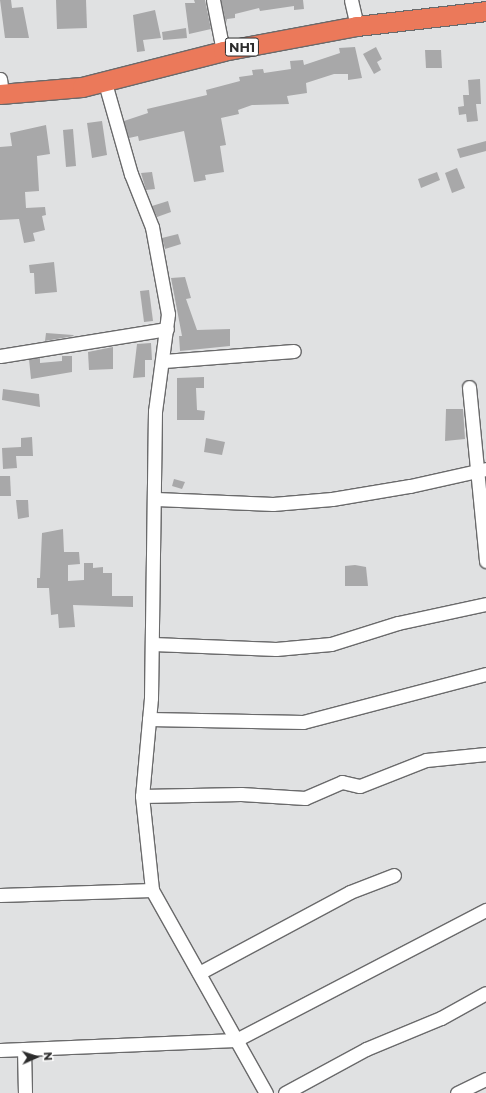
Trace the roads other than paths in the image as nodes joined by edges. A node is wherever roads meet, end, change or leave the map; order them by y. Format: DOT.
graph roads {
  1 [pos="213,0"];
  2 [pos="351,0"];
  3 [pos="486,10"];
  4 [pos="357,26"];
  5 [pos="223,51"];
  6 [pos="105,83"];
  7 [pos="1,89"];
  8 [pos="167,329"];
  9 [pos="294,351"];
  10 [pos="0,356"];
  11 [pos="164,361"];
  12 [pos="469,387"];
  13 [pos="481,470"];
  14 [pos="156,499"];
  15 [pos="486,561"];
  16 [pos="486,604"];
  17 [pos="153,644"];
  18 [pos="486,674"];
  19 [pos="149,719"];
  20 [pos="486,754"];
  21 [pos="142,796"];
  22 [pos="394,875"];
  23 [pos="152,890"];
  24 [pos="0,895"];
  25 [pos="486,910"];
  26 [pos="199,973"];
  27 [pos="486,993"];
  28 [pos="236,1040"];
  29 [pos="24,1049"];
  30 [pos="0,1050"];
  31 [pos="486,1079"];
  32 [pos="25,1093"];
  33 [pos="266,1093"];
  34 [pos="285,1093"];
  35 [pos="457,1093"];
  1 -- 5 [label="street"];
  2 -- 4 [label="street"];
  3 -- 4 [label="highway, NH1"];
  4 -- 5 [label="highway, NH1"];
  5 -- 6 [label="highway, NH1"];
  6 -- 7 [label="highway, NH1"];
  6 -- 8 [label="street"];
  8 -- 10 [label="street"];
  8 -- 11 [label="street"];
  9 -- 11 [label="street"];
  11 -- 14 [label="street"];
  12 -- 13 [label="street"];
  13 -- 14 [label="street"];
  13 -- 15 [label="street"];
  14 -- 17 [label="street"];
  16 -- 17 [label="street"];
  17 -- 19 [label="street"];
  18 -- 19 [label="street"];
  19 -- 21 [label="street"];
  20 -- 21 [label="street"];
  21 -- 23 [label="street"];
  22 -- 26 [label="street"];
  23 -- 24 [label="street"];
  23 -- 26 [label="street"];
  25 -- 28 [label="street"];
  26 -- 28 [label="street"];
  27 -- 34 [label="street"];
  28 -- 29 [label="street"];
  28 -- 33 [label="street"];
  29 -- 30 [label="street"];
  29 -- 32 [label="street"];
  31 -- 35 [label="street"];
}
